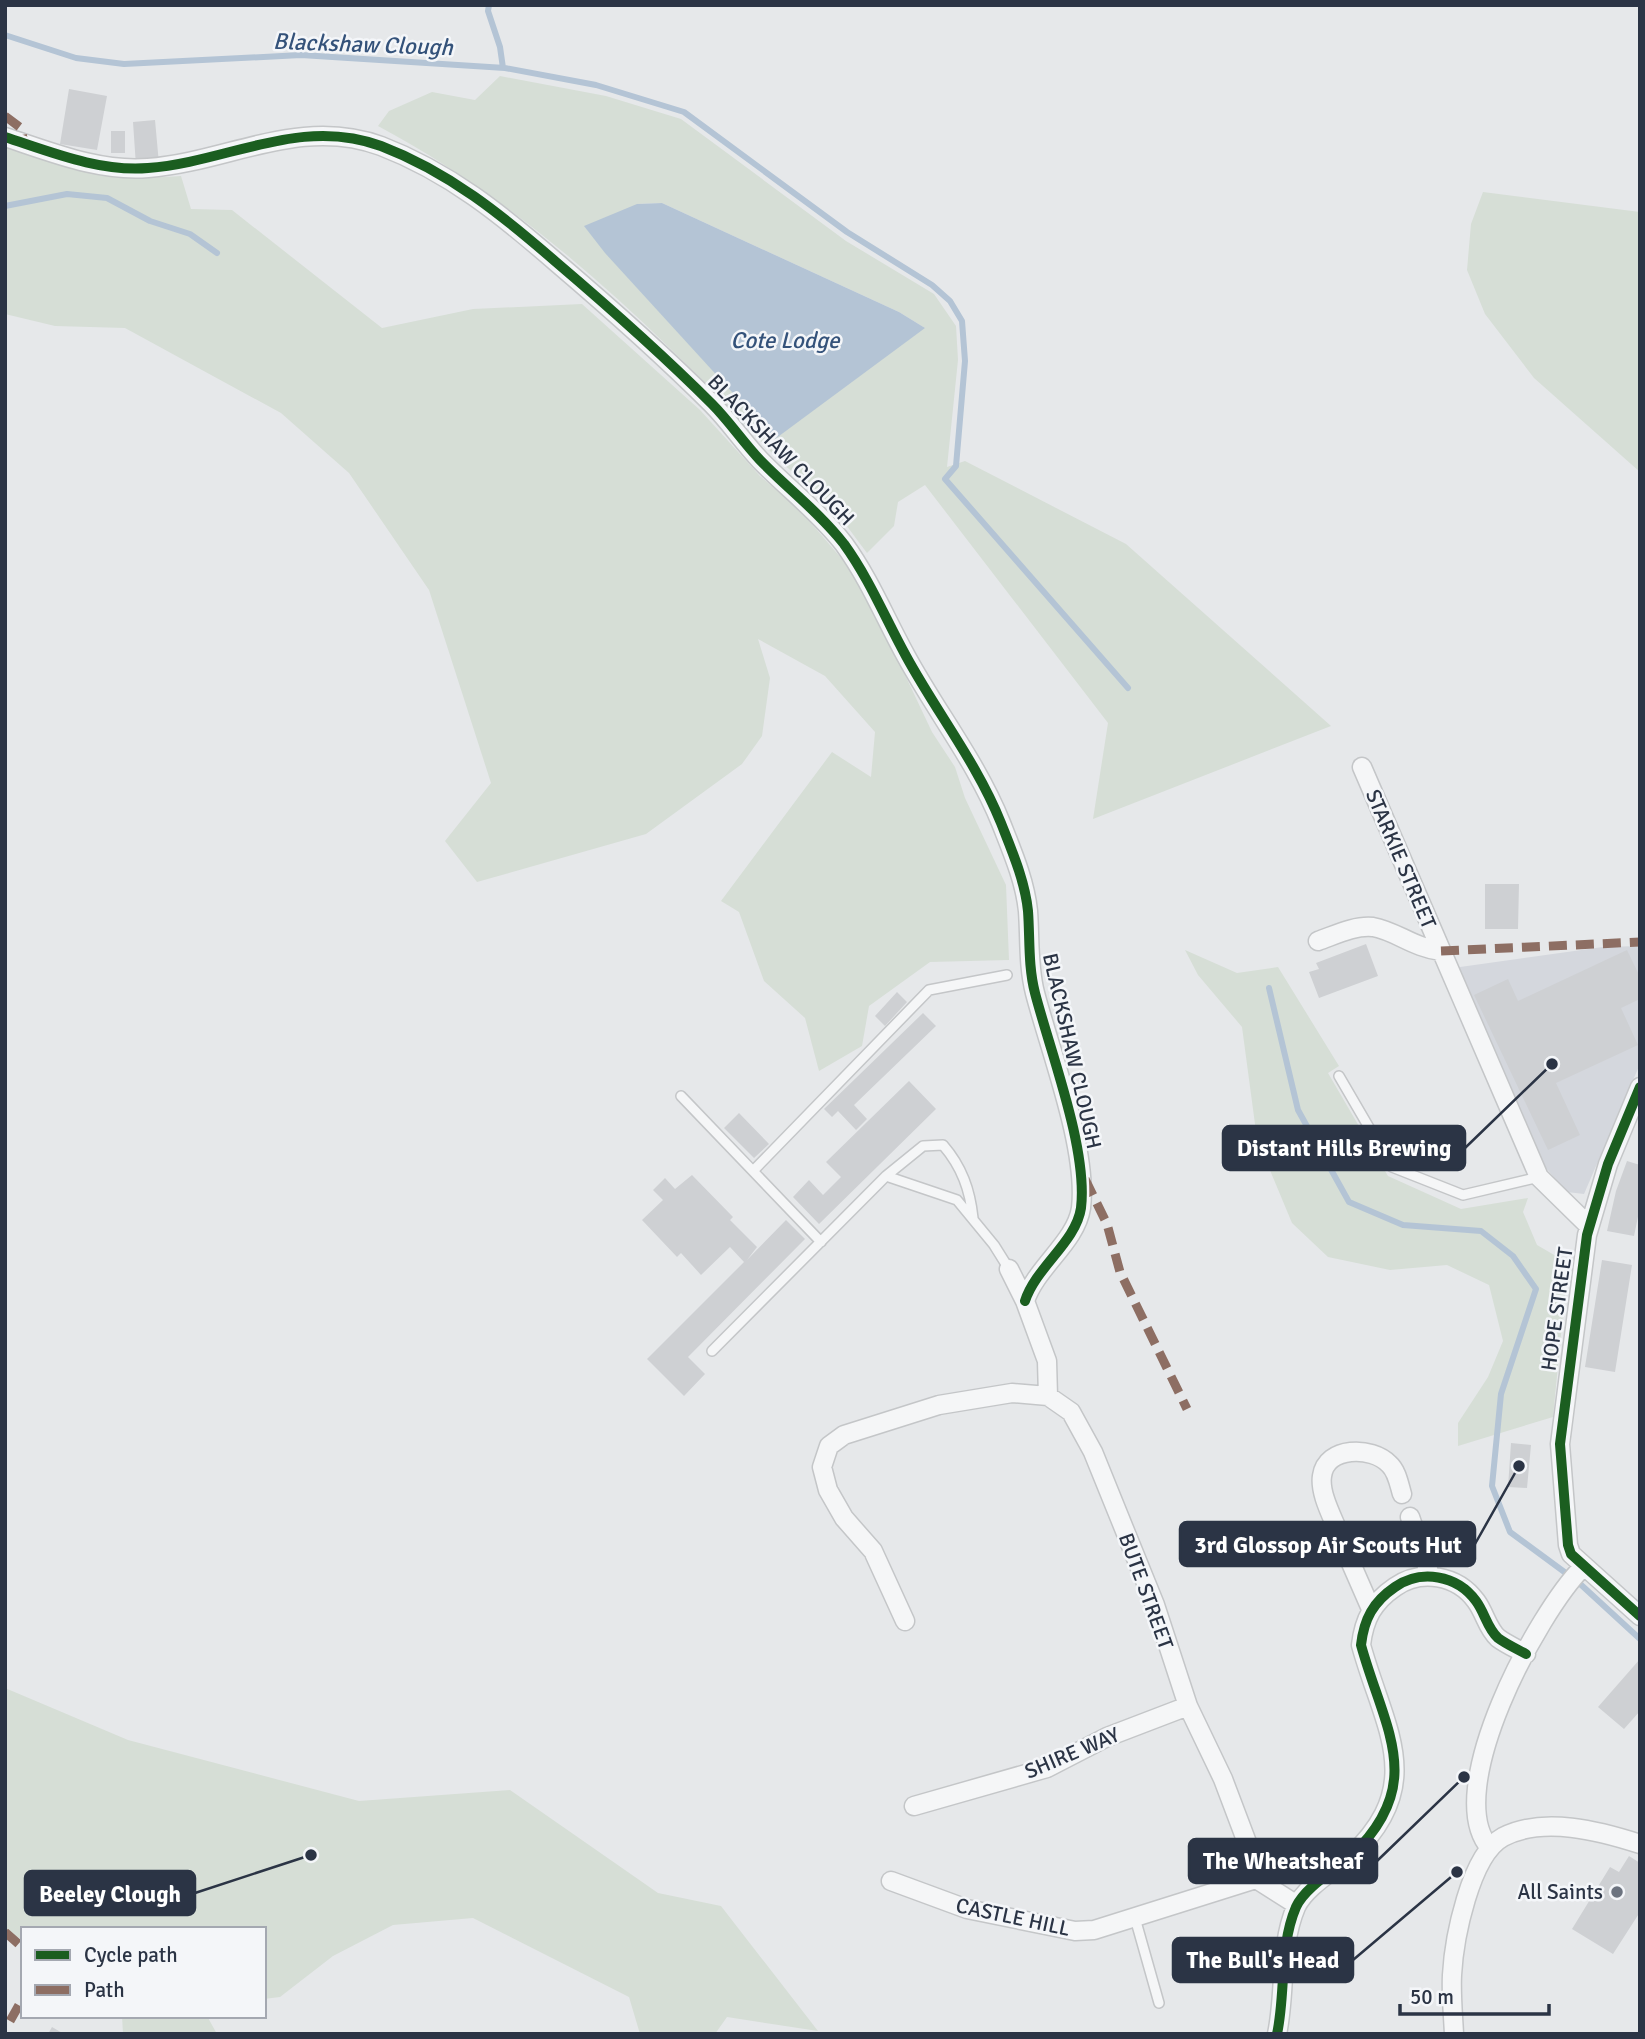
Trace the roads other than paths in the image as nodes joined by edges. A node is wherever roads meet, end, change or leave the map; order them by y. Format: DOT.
graph roads {
  1 [pos="5,136"];
  2 [pos="1362,768"];
  3 [pos="1318,941"];
  4 [pos="1441,951"];
  5 [pos="1007,975"];
  6 [pos="1339,1076"];
  7 [pos="1640,1087"];
  8 [pos="681,1096"];
  9 [pos="1635,1109"];
  10 [pos="753,1171"];
  11 [pos="886,1176"];
  12 [pos="1539,1177"];
  13 [pos="973,1220"];
  14 [pos="1589,1226"];
  15 [pos="821,1242"];
  16 [pos="1009,1269"];
  17 [pos="1026,1301"];
  18 [pos="712,1351"];
  19 [pos="1048,1396"];
  20 [pos="1402,1494"];
  21 [pos="1410,1517"];
  22 [pos="1341,1539"];
  23 [pos="1350,1561"];
  24 [pos="1577,1574"];
  25 [pos="1430,1575"];
  26 [pos="1371,1609"];
  27 [pos="1640,1616"];
  28 [pos="905,1621"];
  29 [pos="1526,1654"];
  30 [pos="1188,1706"];
  31 [pos="914,1806"];
  32 [pos="1640,1844"];
  33 [pos="1490,1848"];
  34 [pos="1256,1879"];
  35 [pos="891,1881"];
  36 [pos="1297,1905"];
  37 [pos="1135,1917"];
  38 [pos="1159,2003"];
  39 [pos="1277,2034"];
  40 [pos="1454,2034"];
  1 -- 17 [label="street, BLACKSHAW CLOUGH"];
  2 -- 4 [label="street, STARKIE STREET"];
  3 -- 4 [label="street"];
  4 -- 12 [label="street, STARKIE STREET"];
  5 -- 10 [label="lane"];
  6 -- 12 [label="lane"];
  7 -- 9 [label="street, HOPE STREET"];
  8 -- 10 [label="lane"];
  9 -- 14 [label="street, HOPE STREET"];
  10 -- 15 [label="lane"];
  11 -- 13 [label="lane"];
  11 -- 13 [label="lane"];
  11 -- 15 [label="lane"];
  12 -- 14 [label="street"];
  13 -- 16 [label="lane"];
  14 -- 24 [label="street, HOPE STREET"];
  15 -- 18 [label="lane"];
  16 -- 17 [label="street"];
  17 -- 19 [label="street"];
  19 -- 28 [label="street"];
  19 -- 30 [label="street, BUTE STREET"];
  20 -- 22 [label="street"];
  21 -- 25 [label="street"];
  23 -- 26 [label="street"];
  24 -- 27 [label="street"];
  24 -- 29 [label="street"];
  25 -- 26 [label="street"];
  25 -- 29 [label="street"];
  26 -- 36 [label="street"];
  29 -- 33 [label="street"];
  30 -- 31 [label="street, SHIRE WAY"];
  30 -- 34 [label="street, BUTE STREET"];
  32 -- 33 [label="street"];
  33 -- 40 [label="street"];
  34 -- 36 [label="street"];
  34 -- 37 [label="street, CASTLE HILL"];
  35 -- 37 [label="street, CASTLE HILL"];
  36 -- 39 [label="street"];
  37 -- 38 [label="lane"];
}
